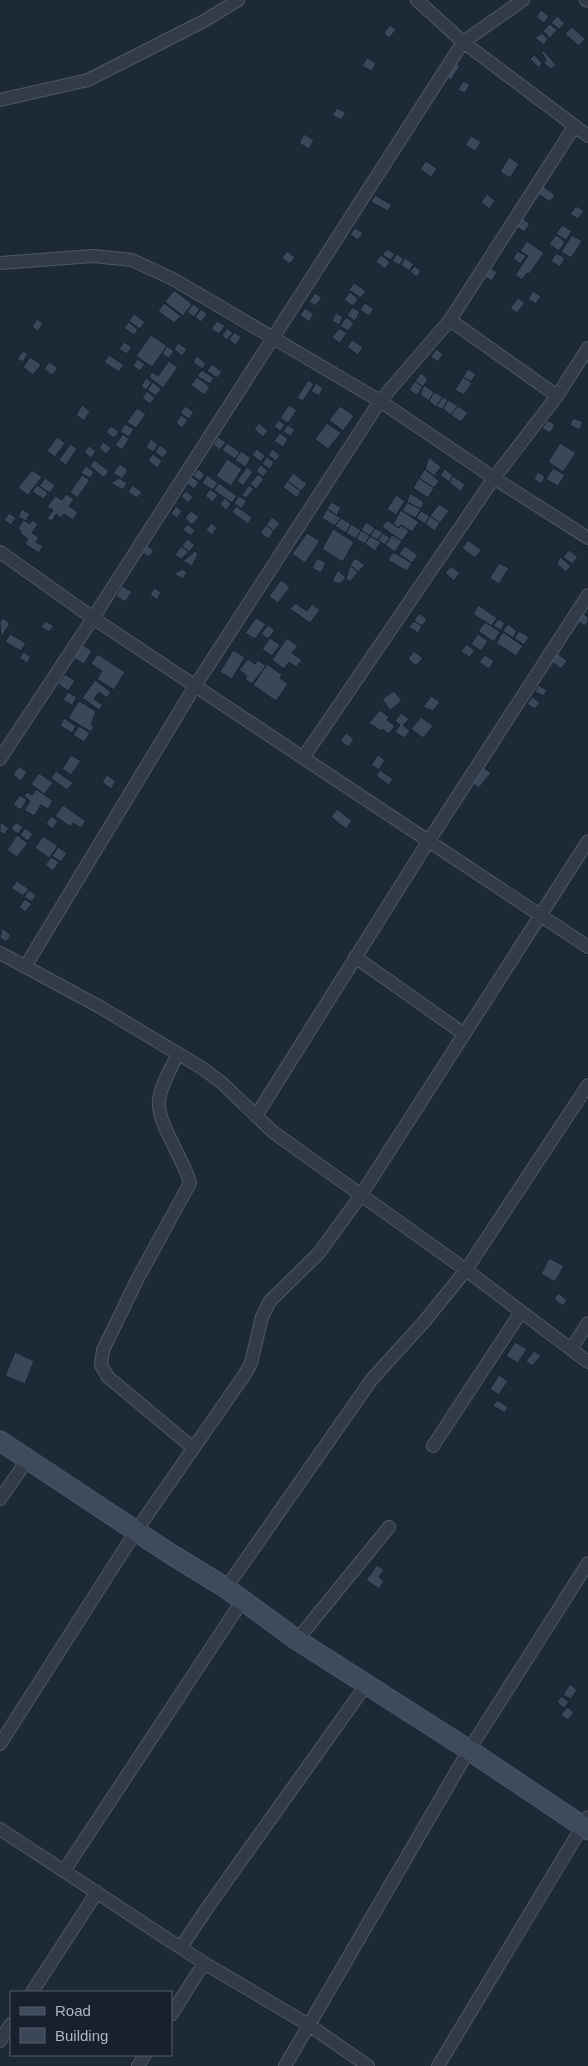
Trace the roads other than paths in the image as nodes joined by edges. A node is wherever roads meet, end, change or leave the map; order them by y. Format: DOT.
graph roads {
  1 [pos="238,0"];
  2 [pos="417,0"];
  3 [pos="523,0"];
  4 [pos="462,42"];
  5 [pos="0,100"];
  6 [pos="574,127"];
  7 [pos="588,136"];
  8 [pos="0,263"];
  9 [pos="450,320"];
  10 [pos="274,337"];
  11 [pos="588,348"];
  12 [pos="557,396"];
  13 [pos="380,401"];
  14 [pos="494,478"];
  15 [pos="588,538"];
  16 [pos="0,552"];
  17 [pos="588,595"];
  18 [pos="93,618"];
  19 [pos="196,686"];
  20 [pos="303,758"];
  21 [pos="0,759"];
  22 [pos="588,841"];
  23 [pos="428,842"];
  24 [pos="539,916"];
  25 [pos="588,947"];
  26 [pos="0,953"];
  27 [pos="356,957"];
  28 [pos="25,967"];
  29 [pos="464,1034"];
  30 [pos="178,1054"];
  31 [pos="588,1085"];
  32 [pos="256,1116"];
  33 [pos="361,1195"];
  34 [pos="466,1270"];
  35 [pos="521,1312"];
  36 [pos="588,1323"];
  37 [pos="570,1349"];
  38 [pos="588,1362"];
  39 [pos="0,1441"];
  40 [pos="433,1446"];
  41 [pos="194,1448"];
  42 [pos="28,1459"];
  43 [pos="0,1499"];
  44 [pos="389,1527"];
  45 [pos="136,1531"];
  46 [pos="588,1563"];
  47 [pos="226,1588"];
  48 [pos="242,1602"];
  49 [pos="298,1640"];
  50 [pos="366,1685"];
  51 [pos="0,1744"];
  52 [pos="469,1750"];
  53 [pos="586,1824"];
  54 [pos="0,1828"];
  55 [pos="64,1871"];
  56 [pos="97,1892"];
  57 [pos="181,1947"];
  58 [pos="204,1963"];
  59 [pos="33,1991"];
  60 [pos="172,2013"];
  61 [pos="309,2025"];
  62 [pos="10,2026"];
  63 [pos="0,2041"];
  64 [pos="285,2066"];
  65 [pos="368,2066"];
  66 [pos="438,2066"];
  1 -- 5 [label="street"];
  2 -- 4 [label="street"];
  3 -- 4 [label="street"];
  4 -- 6 [label="street"];
  4 -- 10 [label="street"];
  6 -- 7 [label="street"];
  6 -- 9 [label="street"];
  8 -- 10 [label="street"];
  9 -- 12 [label="street"];
  9 -- 13 [label="street"];
  10 -- 13 [label="street"];
  10 -- 18 [label="street"];
  11 -- 12 [label="street"];
  12 -- 14 [label="street"];
  13 -- 14 [label="street"];
  13 -- 19 [label="street"];
  14 -- 15 [label="street"];
  14 -- 20 [label="street"];
  16 -- 18 [label="street"];
  17 -- 23 [label="street"];
  18 -- 19 [label="street"];
  18 -- 21 [label="street"];
  19 -- 20 [label="street"];
  19 -- 28 [label="street"];
  20 -- 23 [label="street"];
  22 -- 24 [label="street"];
  23 -- 24 [label="street"];
  23 -- 27 [label="street"];
  24 -- 25 [label="street"];
  24 -- 29 [label="street"];
  26 -- 28 [label="street"];
  27 -- 29 [label="street"];
  27 -- 32 [label="street"];
  28 -- 30 [label="street"];
  29 -- 33 [label="street"];
  30 -- 32 [label="street"];
  30 -- 41 [label="street"];
  31 -- 34 [label="street"];
  32 -- 33 [label="street"];
  33 -- 34 [label="street"];
  33 -- 41 [label="street"];
  34 -- 35 [label="street"];
  34 -- 47 [label="street"];
  35 -- 37 [label="street"];
  35 -- 40 [label="street"];
  36 -- 37 [label="street"];
  37 -- 38 [label="street"];
  39 -- 42 [label="main road"];
  41 -- 45 [label="street"];
  42 -- 43 [label="street"];
  42 -- 45 [label="main road"];
  44 -- 49 [label="street"];
  45 -- 47 [label="main road"];
  45 -- 51 [label="street"];
  46 -- 52 [label="street"];
  47 -- 48 [label="main road"];
  48 -- 49 [label="main road"];
  48 -- 55 [label="street"];
  49 -- 50 [label="main road"];
  50 -- 52 [label="main road"];
  50 -- 57 [label="street"];
  52 -- 53 [label="main road"];
  52 -- 61 [label="street"];
  53 -- 66 [label="street"];
  54 -- 55 [label="street"];
  55 -- 56 [label="street"];
  56 -- 57 [label="street"];
  56 -- 59 [label="street"];
  57 -- 58 [label="street"];
  58 -- 60 [label="street"];
  58 -- 61 [label="street"];
  61 -- 64 [label="street"];
  61 -- 65 [label="street"];
  62 -- 63 [label="street"];
}
